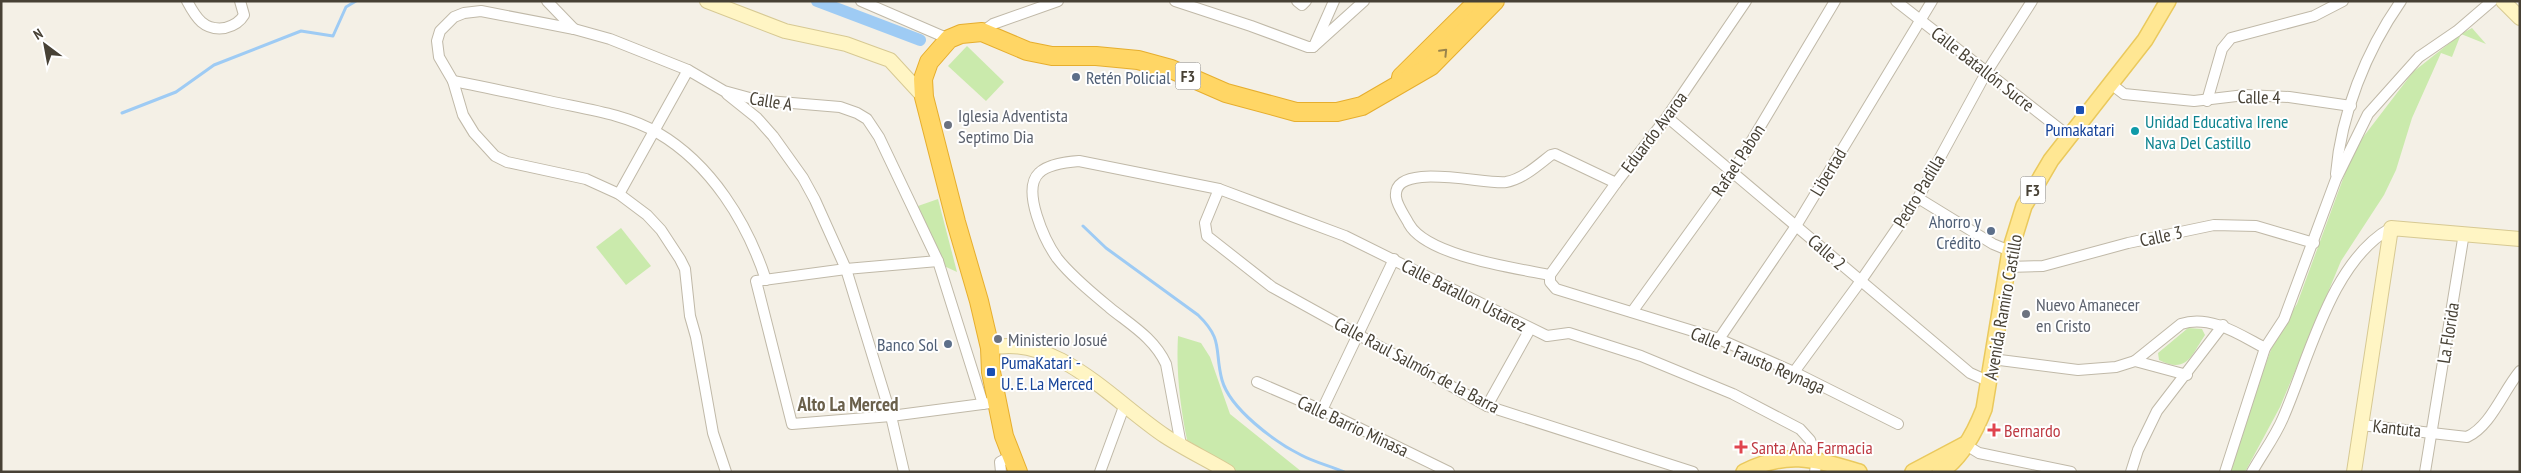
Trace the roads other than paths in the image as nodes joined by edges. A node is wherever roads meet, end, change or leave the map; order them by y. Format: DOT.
graph roads {
  1 [pos="187,1"];
  2 [pos="240,1"];
  3 [pos="547,1"];
  4 [pos="707,1"];
  5 [pos="860,1"];
  6 [pos="1058,1"];
  7 [pos="1175,1"];
  8 [pos="1297,1"];
  9 [pos="1306,1"];
  10 [pos="1334,1"];
  11 [pos="1364,1"];
  12 [pos="1478,1"];
  13 [pos="1494,1"];
  14 [pos="1746,1"];
  15 [pos="1835,1"];
  16 [pos="1896,1"];
  17 [pos="1932,1"];
  18 [pos="2032,1"];
  19 [pos="2168,1"];
  20 [pos="2343,1"];
  21 [pos="2401,1"];
  22 [pos="2492,1"];
  23 [pos="2503,1"];
  24 [pos="2520,18"];
  25 [pos="1920,19"];
  26 [pos="574,29"];
  27 [pos="982,32"];
  28 [pos="946,42"];
  29 [pos="1313,47"];
  30 [pos="688,70"];
  31 [pos="1986,73"];
  32 [pos="453,81"];
  33 [pos="2111,84"];
  34 [pos="1390,89"];
  35 [pos="724,91"];
  36 [pos="924,97"];
  37 [pos="2207,100"];
  38 [pos="2351,106"];
  39 [pos="1667,118"];
  40 [pos="656,132"];
  41 [pos="2070,137"];
  42 [pos="1733,172"];
  43 [pos="2336,180"];
  44 [pos="1616,183"];
  45 [pos="1219,189"];
  46 [pos="619,194"];
  47 [pos="1918,198"];
  48 [pos="1796,226"];
  49 [pos="2391,228"];
  50 [pos="2464,233"];
  51 [pos="2520,239"];
  52 [pos="2314,243"];
  53 [pos="2010,251"];
  54 [pos="1394,259"];
  55 [pos="938,261"];
  56 [pos="2008,267"];
  57 [pos="846,269"];
  58 [pos="1550,275"];
  59 [pos="766,280"];
  60 [pos="1860,282"];
  61 [pos="1632,312"];
  62 [pos="2222,325"];
  63 [pos="1530,329"];
  64 [pos="1359,335"];
  65 [pos="1719,339"];
  66 [pos="990,348"];
  67 [pos="2265,348"];
  68 [pos="1992,359"];
  69 [pos="2135,361"];
  70 [pos="2520,371"];
  71 [pos="1794,372"];
  72 [pos="2187,375"];
  73 [pos="1257,382"];
  74 [pos="1990,382"];
  75 [pos="991,403"];
  76 [pos="1124,404"];
  77 [pos="1486,406"];
  78 [pos="1322,410"];
  79 [pos="891,416"];
  80 [pos="1898,424"];
  81 [pos="2361,425"];
  82 [pos="2432,432"];
  83 [pos="1966,444"];
  84 [pos="1181,445"];
  85 [pos="1014,464"];
  86 [pos="1785,465"];
  87 [pos="1816,466"];
  88 [pos="726,472"];
  89 [pos="904,472"];
  90 [pos="1001,472"];
  91 [pos="1100,472"];
  92 [pos="1228,472"];
  93 [pos="1449,472"];
  94 [pos="1693,472"];
  95 [pos="1744,472"];
  96 [pos="1859,472"];
  97 [pos="1913,472"];
  98 [pos="1940,472"];
  99 [pos="2071,472"];
  100 [pos="2131,472"];
  101 [pos="2225,472"];
  102 [pos="2252,472"];
  103 [pos="2354,472"];
  104 [pos="2425,472"];
  1 -- 2 [label="street"];
  3 -- 26 [label="street"];
  4 -- 36 [label="main road"];
  5 -- 28 [label="street"];
  6 -- 27 [label="street"];
  7 -- 29 [label="street"];
  8 -- 9 [label="street"];
  10 -- 29 [label="street"];
  11 -- 29 [label="street"];
  12 -- 34 [label="highway, F3"];
  34 -- 13 [label="highway, F3, one-way"];
  14 -- 39 [label="street, Eduardo Avaroa"];
  15 -- 42 [label="street, Rafael Pabon"];
  16 -- 25 [label="street, Calle Batallón Sucre"];
  17 -- 25 [label="street, Libertad"];
  18 -- 31 [label="street, Pedro Padilla"];
  19 -- 33 [label="main road, Avenida Ramiro Castillo / F3"];
  20 -- 37 [label="street"];
  21 -- 38 [label="street"];
  22 -- 43 [label="street"];
  23 -- 24 [label="main road"];
  25 -- 31 [label="street, Calle Batallón Sucre"];
  25 -- 48 [label="street, Libertad"];
  26 -- 30 [label="street, Calle A"];
  26 -- 32 [label="street, Calle A"];
  27 -- 28 [label="highway"];
  27 -- 34 [label="highway, F3"];
  28 -- 36 [label="highway"];
  30 -- 35 [label="street, Calle A"];
  30 -- 40 [label="street"];
  31 -- 41 [label="street, Calle Batallón Sucre"];
  31 -- 47 [label="street, Pedro Padilla"];
  32 -- 40 [label="street"];
  32 -- 46 [label="street, Calle A"];
  33 -- 37 [label="street, Calle 4"];
  33 -- 41 [label="main road, Avenida Ramiro Castillo / F3"];
  35 -- 55 [label="street, Calle A"];
  35 -- 57 [label="street"];
  36 -- 66 [label="highway"];
  37 -- 38 [label="street, Calle 4"];
  38 -- 43 [label="street"];
  39 -- 42 [label="street, Calle 2"];
  39 -- 44 [label="street, Eduardo Avaroa"];
  40 -- 46 [label="street"];
  40 -- 59 [label="street"];
  41 -- 53 [label="main road, Avenida Ramiro Castillo / F3"];
  42 -- 48 [label="street, Calle 2"];
  42 -- 61 [label="street, Rafael Pabon"];
  43 -- 52 [label="street"];
  44 -- 58 [label="street, Eduardo Avaroa"];
  44 -- 58 [label="street"];
  45 -- 54 [label="street, Calle Batallon Ustarez"];
  45 -- 64 [label="street, Calle Raul Salmón de la Barra"];
  45 -- 84 [label="street, Calle Batallon Ustarez"];
  46 -- 88 [label="street, Calle A"];
  47 -- 53 [label="street"];
  47 -- 60 [label="street, Pedro Padilla"];
  48 -- 60 [label="street, Calle 2"];
  48 -- 65 [label="street, Libertad"];
  49 -- 50 [label="main road"];
  49 -- 81 [label="main road"];
  49 -- 102 [label="street"];
  50 -- 51 [label="main road"];
  50 -- 82 [label="street, La Florida"];
  52 -- 56 [label="street, Calle 3"];
  52 -- 67 [label="street"];
  53 -- 56 [label="main road, Avenida Ramiro Castillo / F3"];
  54 -- 63 [label="street, Calle Batallon Ustarez"];
  54 -- 64 [label="street"];
  55 -- 57 [label="street"];
  55 -- 75 [label="street, Calle A"];
  56 -- 68 [label="main road, Avenida Ramiro Castillo / F3"];
  57 -- 59 [label="street"];
  57 -- 79 [label="street"];
  58 -- 61 [label="street, Calle 1 Fausto Reynaga"];
  59 -- 79 [label="street"];
  60 -- 71 [label="street, Pedro Padilla"];
  60 -- 74 [label="street, Calle 2"];
  61 -- 65 [label="street, Calle 1 Fausto Reynaga"];
  62 -- 67 [label="street"];
  62 -- 69 [label="street"];
  62 -- 72 [label="street"];
  63 -- 77 [label="street"];
  63 -- 87 [label="street, Calle Batallon Ustarez"];
  64 -- 77 [label="street, Calle Raul Salmón de la Barra"];
  64 -- 78 [label="street"];
  65 -- 71 [label="street, Calle 1 Fausto Reynaga"];
  66 -- 75 [label="highway"];
  66 -- 76 [label="main road"];
  67 -- 101 [label="street"];
  68 -- 69 [label="street"];
  68 -- 74 [label="main road, Avenida Ramiro Castillo / F3"];
  69 -- 72 [label="street"];
  70 -- 82 [label="street, Kantuta"];
  71 -- 80 [label="street, Calle 1 Fausto Reynaga"];
  72 -- 100 [label="street"];
  73 -- 78 [label="street, Calle Barrio Minasa"];
  74 -- 83 [label="main road, Avenida Ramiro Castillo / F3"];
  75 -- 79 [label="street"];
  75 -- 85 [label="highway"];
  76 -- 84 [label="main road"];
  76 -- 91 [label="street"];
  77 -- 94 [label="street, Calle Raul Salmón de la Barra"];
  78 -- 93 [label="street, Calle Barrio Minasa"];
  79 -- 89 [label="street"];
  81 -- 82 [label="street, Kantuta"];
  81 -- 103 [label="main road"];
  82 -- 104 [label="street, La Florida"];
  83 -- 97 [label="main road"];
  83 -- 98 [label="main road, Avenida Ramiro Castillo / F3"];
  83 -- 99 [label="street"];
  84 -- 92 [label="main road"];
  85 -- 90 [label="street"];
  86 -- 87 [label="main road"];
  86 -- 95 [label="main road"];
  87 -- 96 [label="main road"];
}
